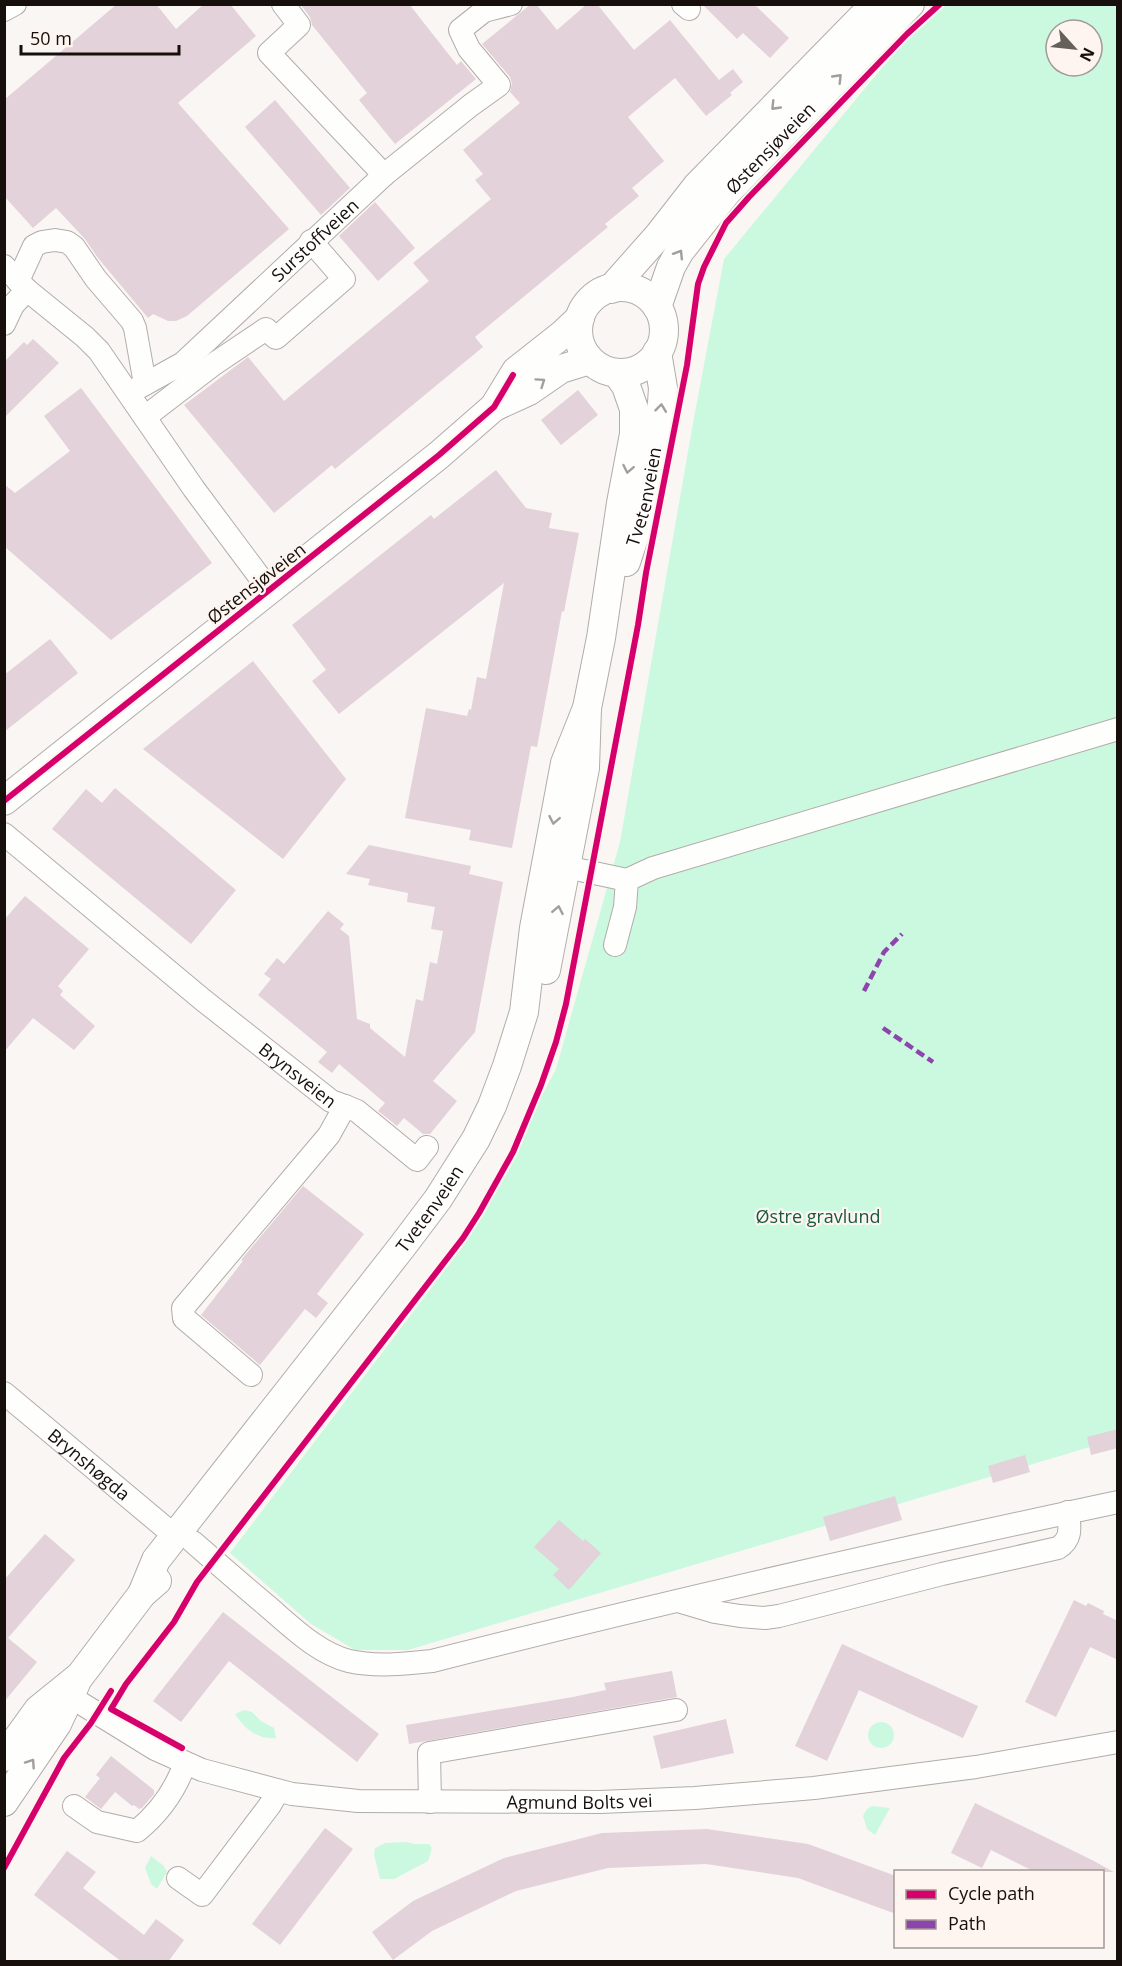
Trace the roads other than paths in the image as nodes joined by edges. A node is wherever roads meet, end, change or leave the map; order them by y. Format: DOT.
graph roads {
  1 [pos="15,4"];
  2 [pos="283,4"];
  3 [pos="511,4"];
  4 [pos="875,4"];
  5 [pos="910,4"];
  6 [pos="4,10"];
  7 [pos="384,175"];
  8 [pos="311,242"];
  9 [pos="16,279"];
  10 [pos="611,289"];
  11 [pos="657,307"];
  12 [pos="580,318"];
  13 [pos="4,324"];
  14 [pos="657,352"];
  15 [pos="590,360"];
  16 [pos="616,373"];
  17 [pos="137,389"];
  18 [pos="494,407"];
  19 [pos="145,417"];
  20 [pos="270,591"];
  21 [pos="601,638"];
  22 [pos="587,708"];
  23 [pos="1118,729"];
  24 [pos="4,801"];
  25 [pos="4,834"];
  26 [pos="566,867"];
  27 [pos="627,880"];
  28 [pos="615,945"];
  29 [pos="524,1012"];
  30 [pos="345,1106"];
  31 [pos="427,1147"];
  32 [pos="251,1375"];
  33 [pos="4,1393"];
  34 [pos="1118,1502"];
  35 [pos="1068,1512"];
  36 [pos="184,1539"];
  37 [pos="676,1600"];
  38 [pos="70,1688"];
  39 [pos="676,1710"];
  40 [pos="1118,1742"];
  41 [pos="4,1757"];
  42 [pos="185,1763"];
  43 [pos="278,1791"];
  44 [pos="4,1802"];
  45 [pos="430,1802"];
  46 [pos="74,1806"];
  47 [pos="178,1878"];
  1 -- 6 [label="street"];
  2 -- 7 [label="street"];
  3 -- 7 [label="street, Surstoffveien"];
  4 -- 10 [label="main road, Østensjøveien, one-way"];
  11 -- 5 [label="main road, Østensjøveien, one-way"];
  7 -- 8 [label="street, Surstoffveien"];
  8 -- 17 [label="street, Surstoffveien"];
  8 -- 19 [label="street"];
  9 -- 13 [label="street"];
  9 -- 17 [label="street"];
  9 -- 17 [label="street"];
  10 -- 11 [label="main road"];
  10 -- 12 [label="main road, Østensjøveien"];
  11 -- 14 [label="main road"];
  12 -- 15 [label="main road"];
  12 -- 18 [label="main road, Østensjøveien"];
  14 -- 16 [label="main road"];
  21 -- 14 [label="main road, Tvetenveien, one-way"];
  15 -- 16 [label="main road"];
  18 -- 15 [label="main road, Østensjøveien, one-way"];
  16 -- 21 [label="main road, Tvetenveien, one-way"];
  17 -- 19 [label="street"];
  18 -- 20 [label="main road, Østensjøveien"];
  19 -- 20 [label="street"];
  20 -- 24 [label="main road, Østensjøveien"];
  21 -- 22 [label="main road, Tvetenveien"];
  22 -- 26 [label="main road, Tvetenveien"];
  22 -- 29 [label="main road, Tvetenveien, one-way"];
  23 -- 27 [label="street"];
  25 -- 30 [label="street, Brynsveien"];
  26 -- 27 [label="street"];
  29 -- 26 [label="main road, Tvetenveien, one-way"];
  27 -- 28 [label="street"];
  29 -- 36 [label="main road, Tvetenveien"];
  30 -- 31 [label="street"];
  30 -- 32 [label="street, Brynsveien"];
  33 -- 36 [label="street, Brynshøgda"];
  34 -- 35 [label="street, Brynshøgda"];
  35 -- 37 [label="street, Brynshøgda"];
  35 -- 37 [label="street"];
  36 -- 37 [label="street, Brynshøgda"];
  36 -- 38 [label="main road, Tvetenveien"];
  38 -- 41 [label="main road, Tvetenveien"];
  38 -- 42 [label="street, Agmund Bolts vei"];
  44 -- 38 [label="main road, Tvetenveien, one-way"];
  39 -- 45 [label="street"];
  40 -- 45 [label="street, Agmund Bolts vei"];
  42 -- 43 [label="street, Agmund Bolts vei"];
  42 -- 46 [label="street"];
  43 -- 45 [label="street, Agmund Bolts vei"];
  43 -- 47 [label="street"];
}
